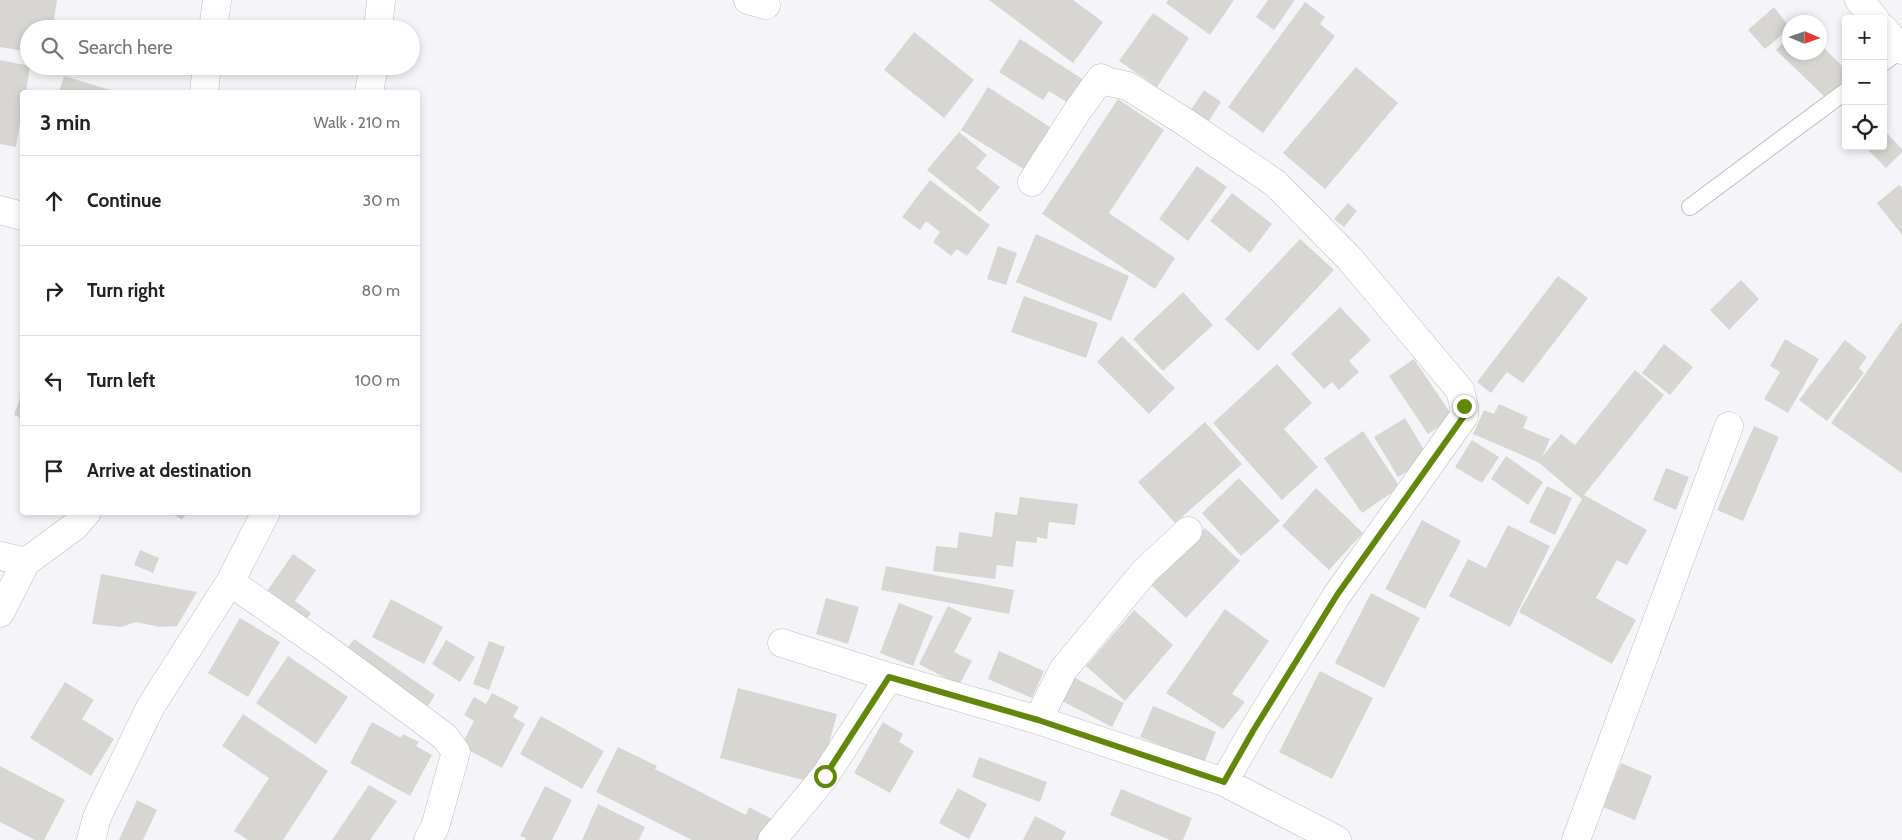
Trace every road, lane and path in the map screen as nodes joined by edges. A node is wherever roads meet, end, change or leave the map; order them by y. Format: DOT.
graph roads {
  1 [pos="217,0"];
  2 [pos="381,0"];
  3 [pos="1859,0"];
  4 [pos="1872,15"];
  5 [pos="214,20"];
  6 [pos="379,20"];
  7 [pos="1887,32"];
  8 [pos="1902,49"];
  9 [pos="1887,60"];
  10 [pos="206,75"];
  11 [pos="372,75"];
  12 [pos="204,90"];
  13 [pos="369,90"];
  14 [pos="1842,94"];
  15 [pos="1032,182"];
  16 [pos="1690,207"];
  17 [pos="0,210"];
  18 [pos="20,215"];
  19 [pos="1729,426"];
  20 [pos="84,515"];
  21 [pos="264,515"];
  22 [pos="1188,531"];
  23 [pos="13,559"];
  24 [pos="230,582"];
  25 [pos="0,613"];
  26 [pos="782,643"];
  27 [pos="889,677"];
  28 [pos="1038,720"];
  29 [pos="1224,782"];
  30 [pos="91,840"];
  31 [pos="428,840"];
  32 [pos="772,840"];
  33 [pos="1337,840"];
  34 [pos="1576,840"];
  1 -- 5 [label="street"];
  2 -- 6 [label="street"];
  3 -- 4 [label="street"];
  7 -- 8 [label="street"];
  8 -- 9 [label="lane"];
  10 -- 12 [label="street"];
  11 -- 13 [label="street"];
  14 -- 16 [label="lane"];
  15 -- 29 [label="street"];
  17 -- 18 [label="street"];
  19 -- 34 [label="street"];
  20 -- 23 [label="street"];
  21 -- 24 [label="street"];
  22 -- 28 [label="street"];
  23 -- 25 [label="street"];
  24 -- 30 [label="street"];
  24 -- 31 [label="street"];
  26 -- 27 [label="street"];
  27 -- 28 [label="street"];
  27 -- 32 [label="street"];
  28 -- 29 [label="street"];
  29 -- 33 [label="street"];
}
